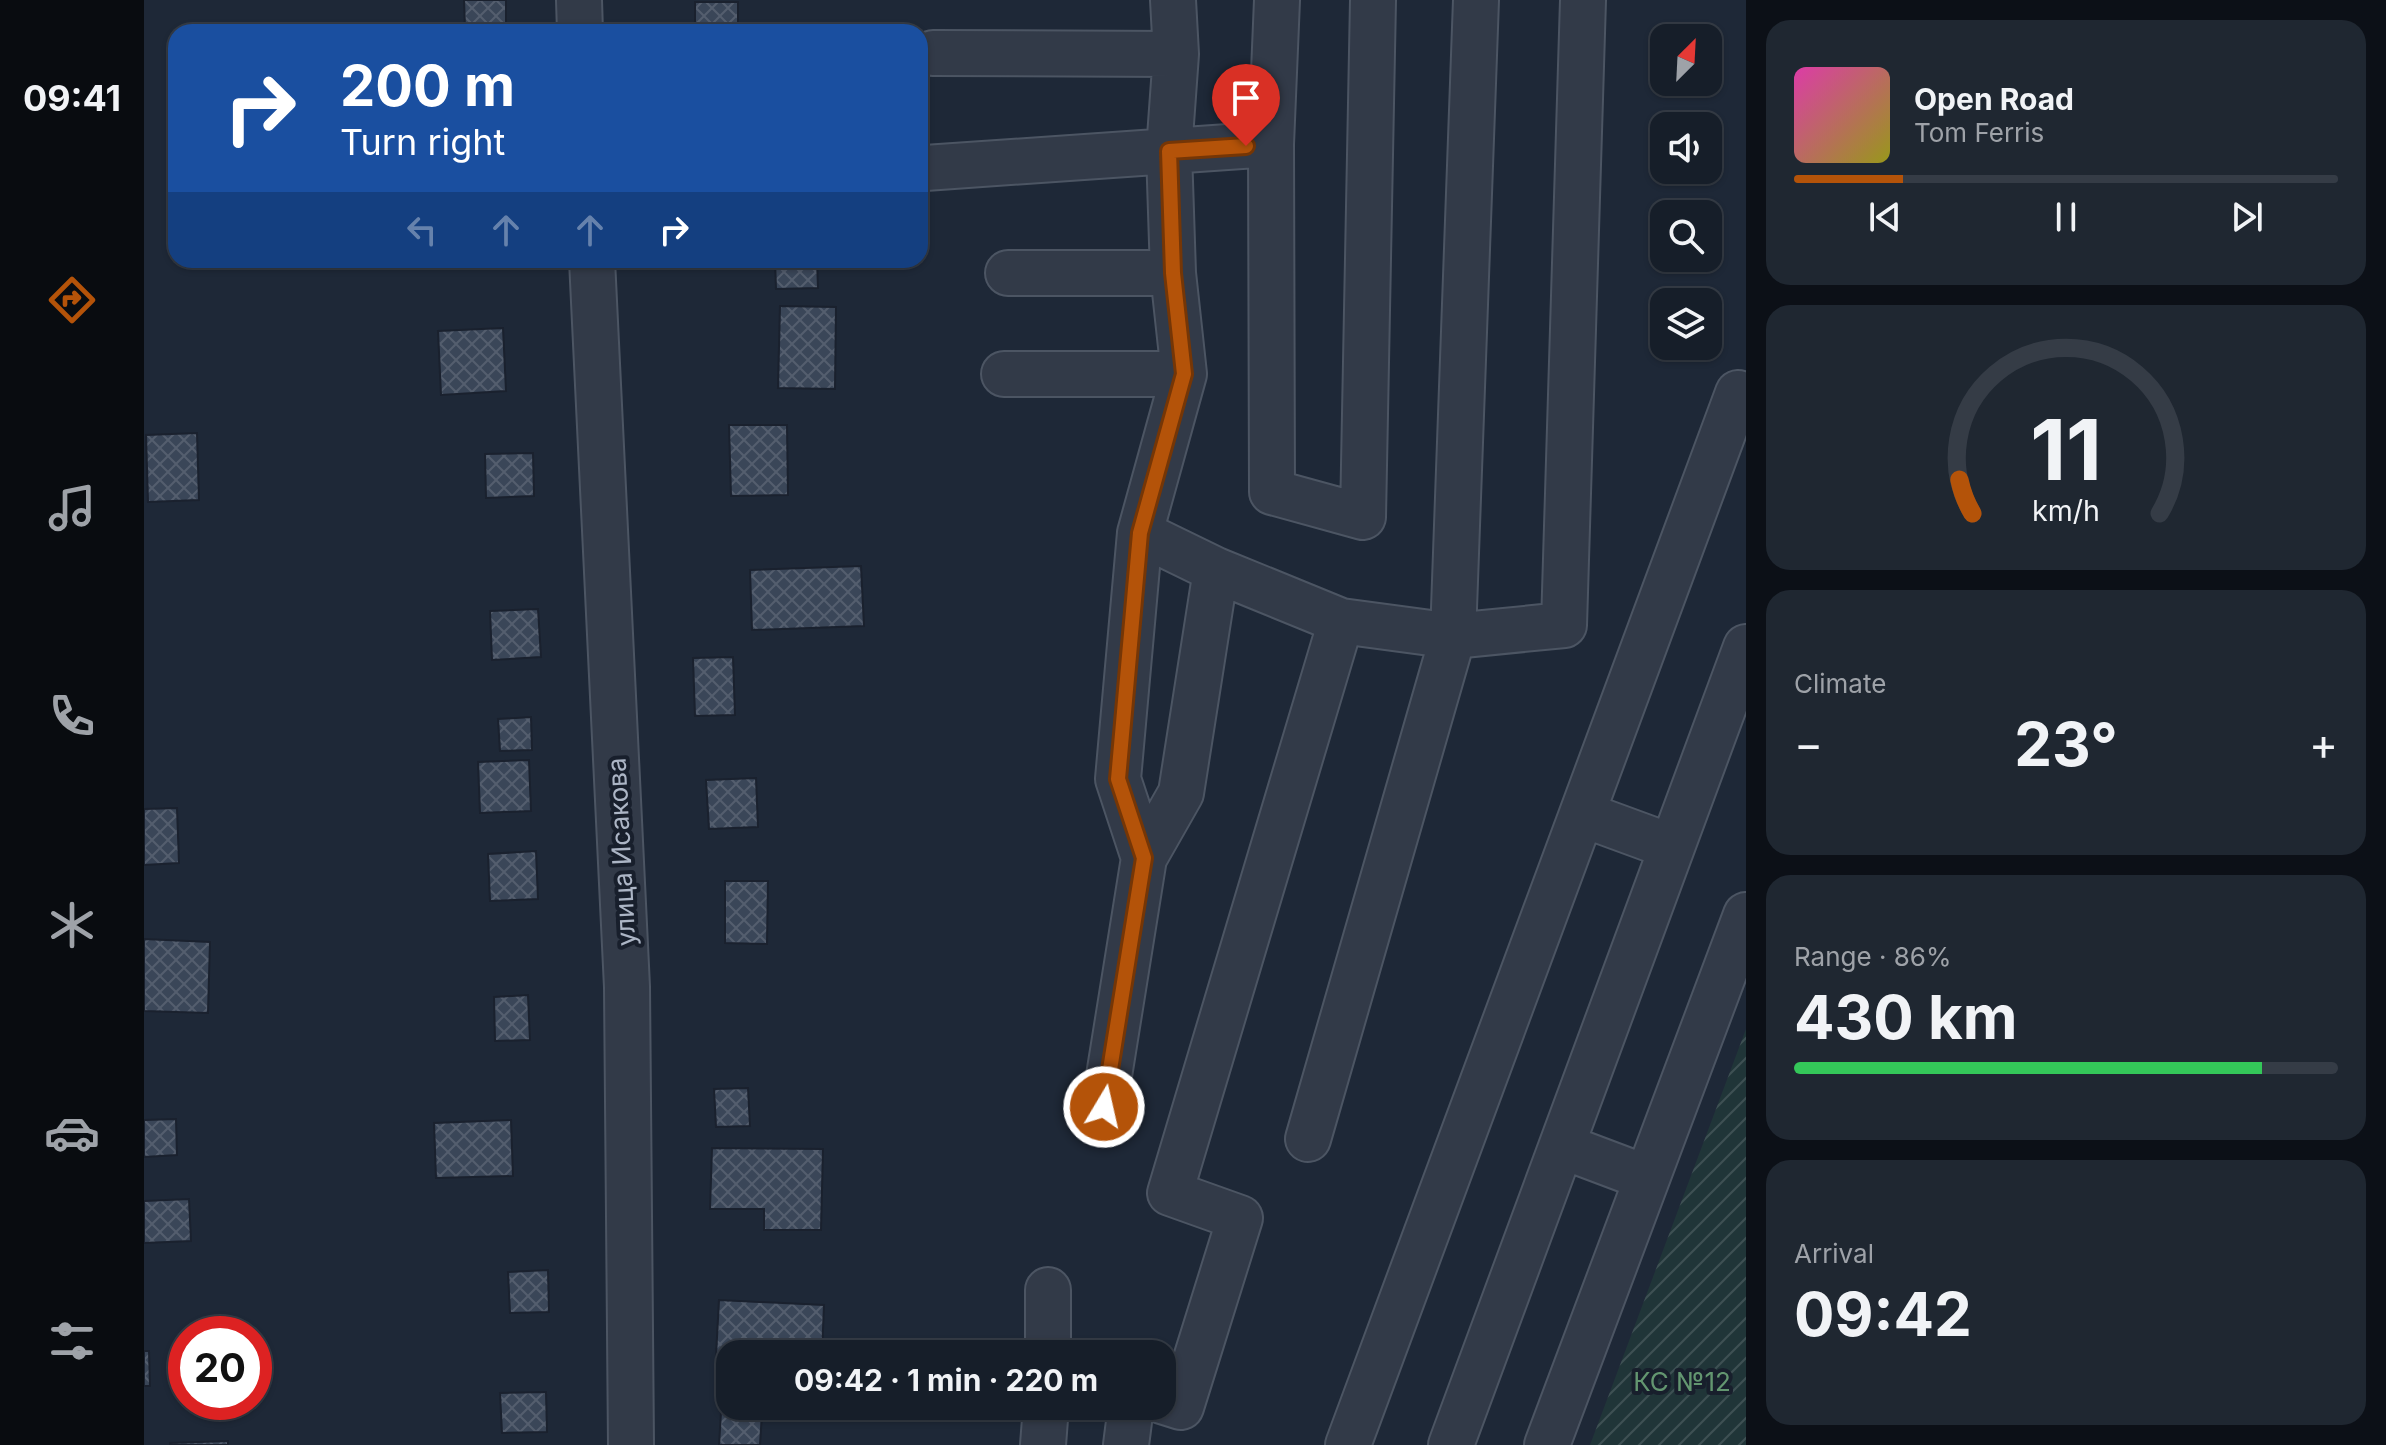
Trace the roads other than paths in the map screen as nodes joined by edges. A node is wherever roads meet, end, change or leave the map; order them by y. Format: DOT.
graph roads {
  1 [pos="579,0"];
  2 [pos="1173,0"];
  3 [pos="1277,0"];
  4 [pos="1373,0"];
  5 [pos="1476,0"];
  6 [pos="1583,0"];
  7 [pos="580,24"];
  8 [pos="933,53"];
  9 [pos="1176,54"];
  10 [pos="1271,144"];
  11 [pos="1169,151"];
  12 [pos="928,168"];
  13 [pos="592,268"];
  14 [pos="1008,273"];
  15 [pos="1173,273"];
  16 [pos="1004,374"];
  17 [pos="1184,374"];
  18 [pos="1738,393"];
  19 [pos="1140,533"];
  20 [pos="1216,570"];
  21 [pos="1341,621"];
  22 [pos="1453,636"];
  23 [pos="1746,647"];
  24 [pos="1582,814"];
  25 [pos="1672,847"];
  26 [pos="1144,858"];
  27 [pos="1746,915"];
  28 [pos="1104,1107"];
  29 [pos="1308,1139"];
  30 [pos="1562,1146"];
  31 [pos="1647,1178"];
  32 [pos="1048,1290"];
  33 [pos="1048,1340"];
  34 [pos="1176,1405"];
  35 [pos="1045,1420"];
  36 [pos="1129,1420"];
  37 [pos="631,1445"];
  38 [pos="1043,1445"];
  39 [pos="1126,1445"];
  40 [pos="1348,1445"];
  41 [pos="1451,1445"];
  42 [pos="1547,1445"];
  1 -- 7 [label="street"];
  2 -- 9 [label="street"];
  3 -- 10 [label="street"];
  4 -- 10 [label="street"];
  5 -- 22 [label="street"];
  6 -- 22 [label="street"];
  8 -- 9 [label="street"];
  9 -- 11 [label="street"];
  10 -- 11 [label="street"];
  11 -- 12 [label="street"];
  11 -- 15 [label="street"];
  13 -- 37 [label="street, улица Исакова"];
  14 -- 15 [label="street"];
  15 -- 17 [label="street"];
  16 -- 17 [label="street"];
  17 -- 19 [label="street"];
  18 -- 24 [label="street"];
  19 -- 20 [label="street"];
  19 -- 26 [label="street"];
  20 -- 21 [label="street"];
  20 -- 26 [label="street"];
  21 -- 22 [label="street"];
  21 -- 34 [label="street"];
  22 -- 29 [label="street"];
  23 -- 25 [label="street"];
  24 -- 25 [label="street"];
  24 -- 40 [label="street"];
  25 -- 30 [label="street"];
  26 -- 28 [label="street"];
  27 -- 31 [label="street"];
  30 -- 31 [label="street"];
  30 -- 41 [label="street"];
  31 -- 42 [label="street"];
  32 -- 33 [label="street"];
  35 -- 38 [label="street"];
  36 -- 39 [label="street"];
}
